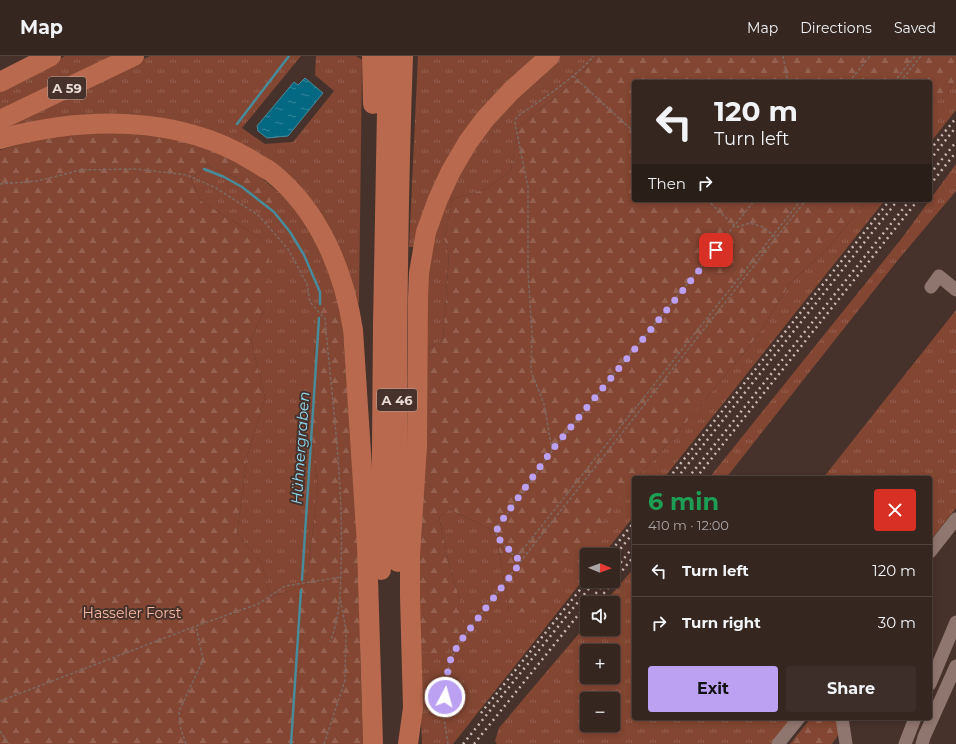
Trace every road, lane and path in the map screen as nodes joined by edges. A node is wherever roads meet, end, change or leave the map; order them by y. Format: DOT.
graph roads {
  1 [pos="51,56"];
  2 [pos="134,56"];
  3 [pos="372,56"];
  4 [pos="388,56"];
  5 [pos="403,56"];
  6 [pos="550,56"];
  7 [pos="594,56"];
  8 [pos="783,56"];
  9 [pos="870,56"];
  10 [pos="915,56"];
  11 [pos="921,56"];
  12 [pos="573,76"];
  13 [pos="788,80"];
  14 [pos="851,80"];
  15 [pos="896,80"];
  16 [pos="902,80"];
  17 [pos="0,82"];
  18 [pos="0,120"];
  19 [pos="632,130"];
  20 [pos="0,139"];
  21 [pos="385,161"];
  22 [pos="0,184"];
  23 [pos="709,202"];
  24 [pos="753,202"];
  25 [pos="799,202"];
  26 [pos="802,202"];
  27 [pos="805,202"];
  28 [pos="803,205"];
  29 [pos="735,226"];
  30 [pos="773,235"];
  31 [pos="776,238"];
  32 [pos="931,287"];
  33 [pos="956,290"];
  34 [pos="552,450"];
  35 [pos="956,519"];
  36 [pos="932,549"];
  37 [pos="516,558"];
  38 [pos="521,562"];
  39 [pos="341,577"];
  40 [pos="340,595"];
  41 [pos="956,622"];
  42 [pos="196,626"];
  43 [pos="330,642"];
  44 [pos="956,666"];
  45 [pos="932,679"];
  46 [pos="0,700"];
  47 [pos="932,719"];
  48 [pos="797,720"];
  49 [pos="842,720"];
  50 [pos="914,720"];
  51 [pos="932,720"];
  52 [pos="0,732"];
  53 [pos="9,744"];
  54 [pos="186,744"];
  55 [pos="324,744"];
  56 [pos="373,744"];
  57 [pos="383,744"];
  58 [pos="404,744"];
  59 [pos="408,744"];
  60 [pos="448,744"];
  61 [pos="778,744"];
  62 [pos="846,744"];
  63 [pos="905,744"];
  64 [pos="922,744"];
  1 -- 17 [label="highway, A 59"];
  2 -- 18 [label="highway, A 59"];
  3 -- 21 [label="highway"];
  4 -- 21 [label="highway, A 46"];
  5 -- 58 [label="highway, A 46"];
  6 -- 59 [label="highway"];
  7 -- 12 [label="path"];
  8 -- 13 [label="path"];
  9 -- 14 [label="path"];
  10 -- 15 [label="path"];
  11 -- 16 [label="path"];
  12 -- 19 [label="path"];
  12 -- 34 [label="path"];
  20 -- 56 [label="highway"];
  21 -- 57 [label="highway, A 46"];
  22 -- 39 [label="path"];
  23 -- 29 [label="path"];
  24 -- 29 [label="path"];
  25 -- 30 [label="path"];
  26 -- 28 [label="path"];
  27 -- 28 [label="path"];
  28 -- 31 [label="path"];
  29 -- 30 [label="path"];
  29 -- 34 [label="path"];
  30 -- 31 [label="path"];
  30 -- 37 [label="path"];
  31 -- 38 [label="path"];
  32 -- 33 [label="street"];
  34 -- 37 [label="path"];
  35 -- 36 [label="street"];
  37 -- 38 [label="path"];
  38 -- 60 [label="path"];
  39 -- 40 [label="path"];
  39 -- 42 [label="path"];
  40 -- 43 [label="path"];
  40 -- 55 [label="path"];
  41 -- 45 [label="street"];
  42 -- 46 [label="path"];
  42 -- 54 [label="path"];
  44 -- 47 [label="street"];
  48 -- 61 [label="street"];
  49 -- 62 [label="street"];
  50 -- 63 [label="street"];
  51 -- 64 [label="street"];
  52 -- 53 [label="path"];
}
